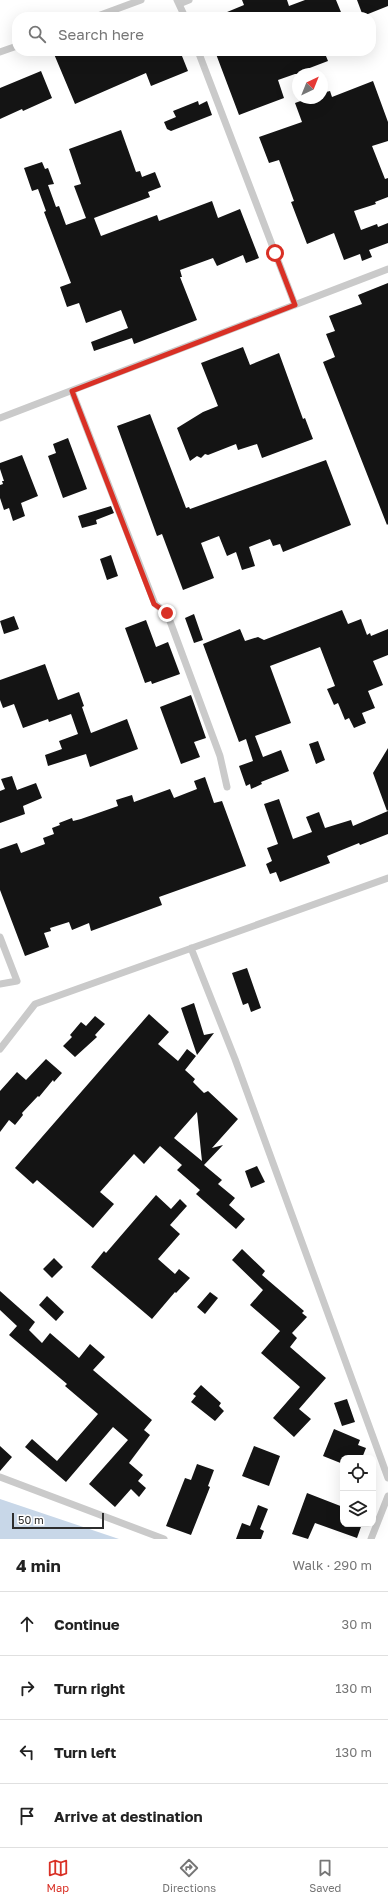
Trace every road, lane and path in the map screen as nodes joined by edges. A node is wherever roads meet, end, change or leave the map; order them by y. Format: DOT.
graph roads {
  1 [pos="141,0"];
  2 [pos="189,0"];
  3 [pos="178,2"];
  4 [pos="109,12"];
  5 [pos="183,12"];
  6 [pos="12,48"];
  7 [pos="0,52"];
  8 [pos="200,56"];
  9 [pos="388,269"];
  10 [pos="295,305"];
  11 [pos="72,391"];
  12 [pos="0,418"];
  13 [pos="228,787"];
  14 [pos="388,878"];
  15 [pos="0,937"];
  16 [pos="191,948"];
  17 [pos="0,984"];
  18 [pos="0,1049"];
  19 [pos="0,1477"];
  20 [pos="388,1478"];
  21 [pos="388,1496"];
  22 [pos="164,1539"];
  23 [pos="371,1539"];
  1 -- 4 [label="lane"];
  2 -- 3 [label="lane"];
  3 -- 5 [label="lane"];
  6 -- 7 [label="lane"];
  8 -- 10 [label="lane"];
  9 -- 10 [label="lane"];
  10 -- 11 [label="lane"];
  11 -- 12 [label="lane"];
  11 -- 13 [label="lane"];
  14 -- 16 [label="lane"];
  15 -- 17 [label="lane"];
  16 -- 18 [label="lane"];
  16 -- 20 [label="lane"];
  19 -- 22 [label="lane"];
  21 -- 23 [label="lane"];
}
